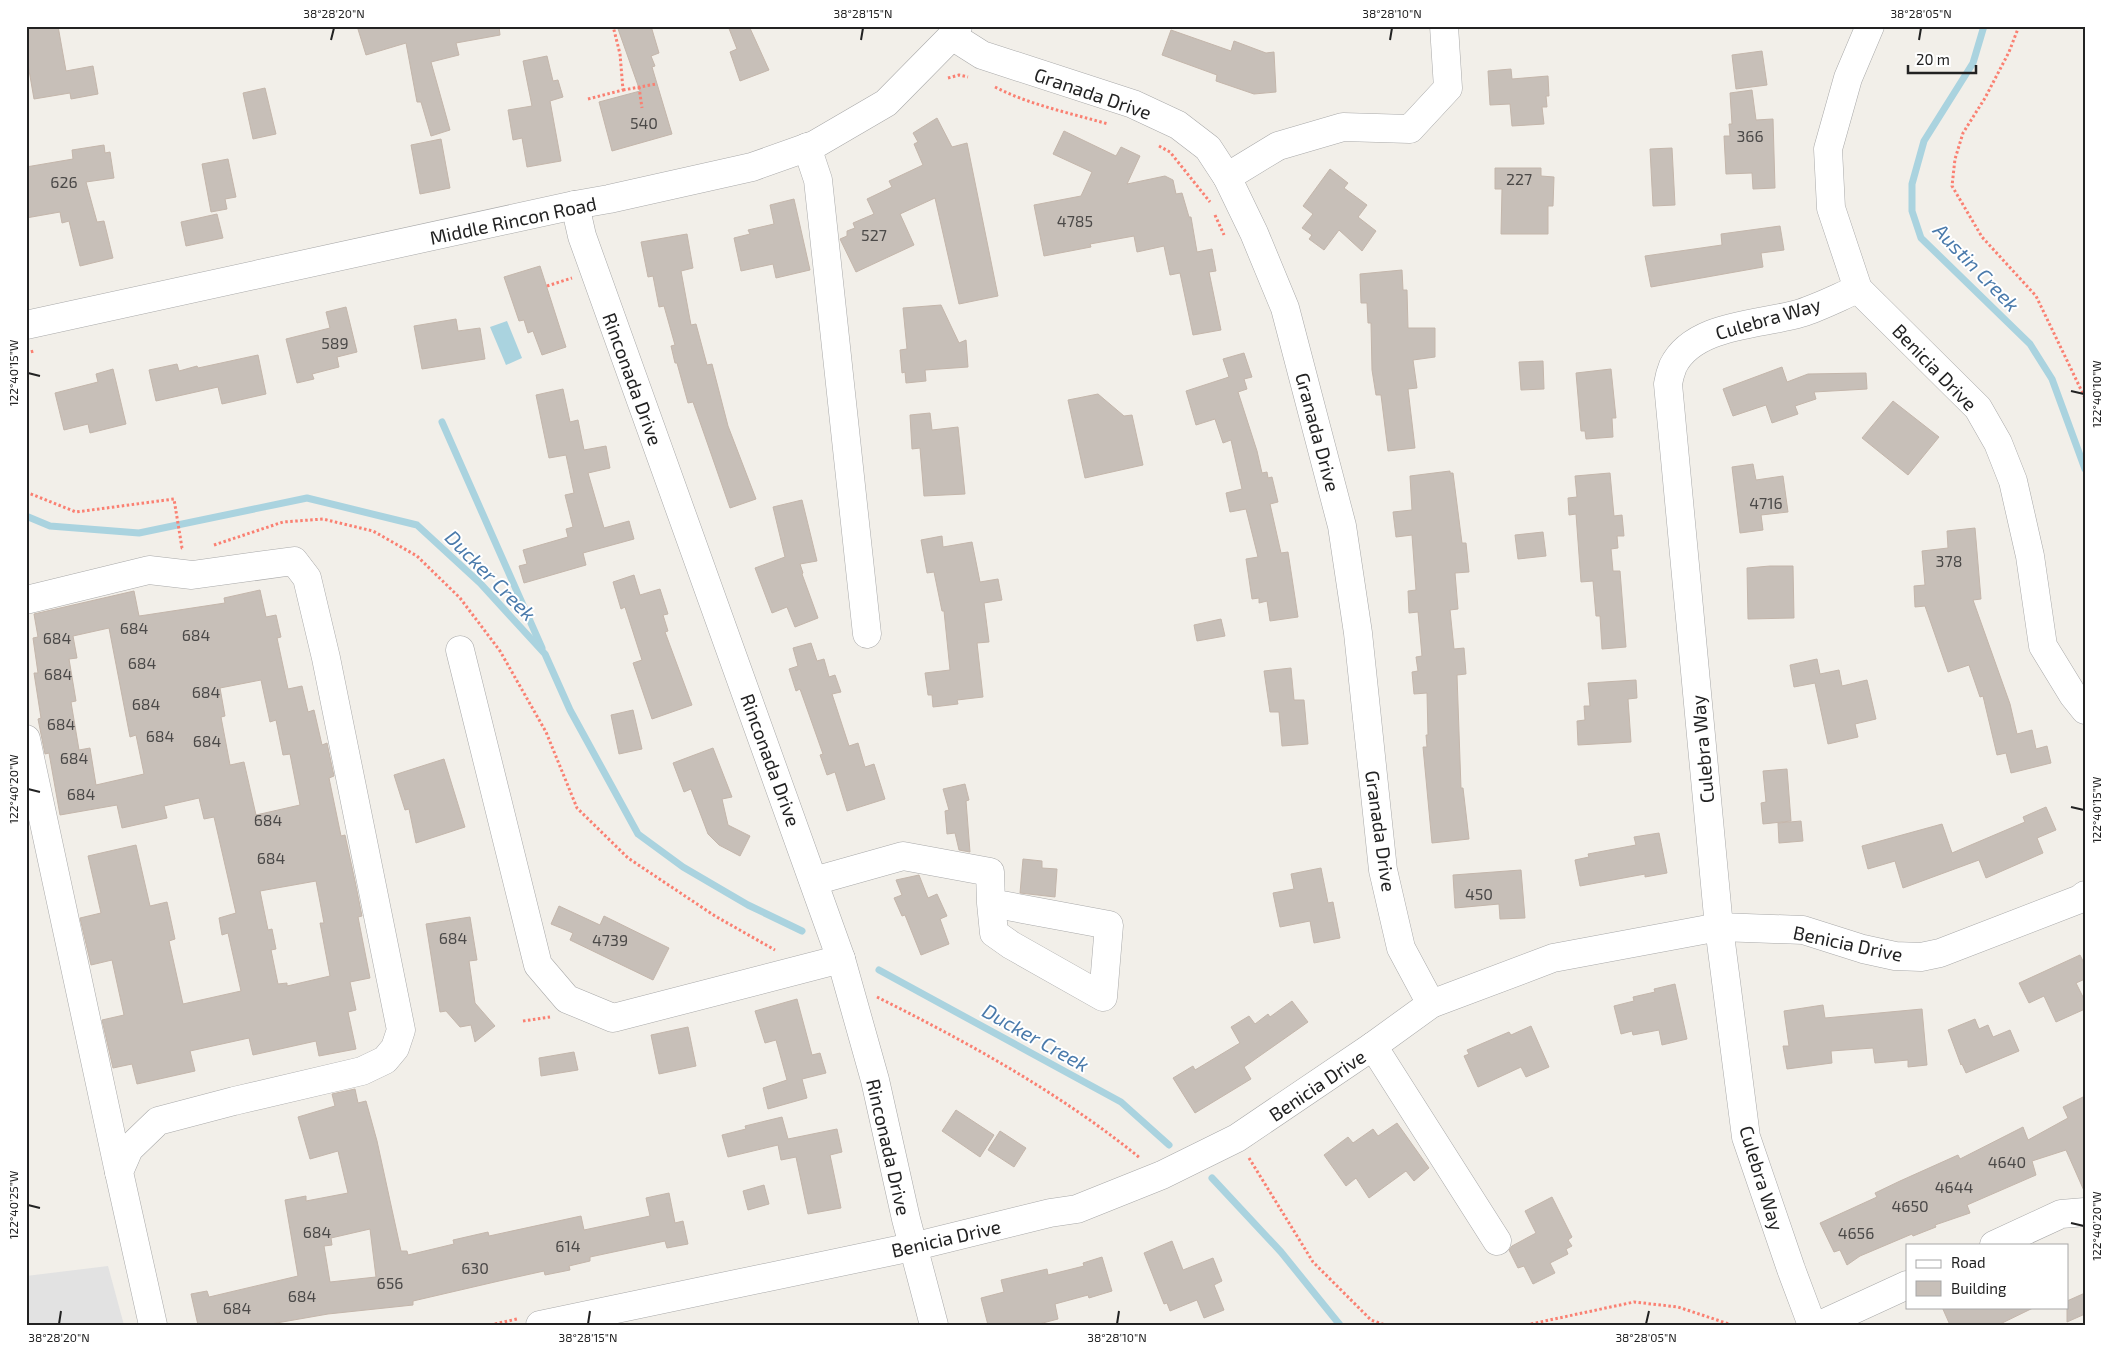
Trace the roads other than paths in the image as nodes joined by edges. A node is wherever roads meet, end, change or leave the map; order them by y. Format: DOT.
graph roads {
  1 [pos="1444,26"];
  2 [pos="1870,26"];
  3 [pos="955,31"];
  4 [pos="807,147"];
  5 [pos="1227,177"];
  6 [pos="574,205"];
  7 [pos="1858,289"];
  8 [pos="26,325"];
  9 [pos="27,599"];
  10 [pos="867,634"];
  11 [pos="460,650"];
  12 [pos="2085,710"];
  13 [pos="26,739"];
  14 [pos="814,881"];
  15 [pos="2085,895"];
  16 [pos="991,904"];
  17 [pos="1719,927"];
  18 [pos="841,959"];
  19 [pos="1431,1004"];
  20 [pos="1373,1046"];
  21 [pos="120,1172"];
  22 [pos="2085,1212"];
  23 [pos="1497,1241"];
  24 [pos="1996,1244"];
  25 [pos="912,1246"];
  26 [pos="1906,1285"];
  27 [pos="153,1325"];
  28 [pos="540,1325"];
  29 [pos="934,1325"];
  30 [pos="1812,1325"];
  31 [pos="1820,1325"];
  1 -- 5 [label="street"];
  2 -- 7 [label="street, Benicia Drive"];
  3 -- 4 [label="street, Middle Rincon Road"];
  3 -- 5 [label="street, Granada Drive"];
  4 -- 6 [label="street, Middle Rincon Road"];
  4 -- 10 [label="street"];
  5 -- 19 [label="street, Granada Drive"];
  6 -- 8 [label="street, Middle Rincon Road"];
  6 -- 14 [label="street, Rinconada Drive"];
  7 -- 12 [label="street, Benicia Drive"];
  7 -- 17 [label="street, Culebra Way"];
  9 -- 21 [label="street"];
  11 -- 18 [label="street"];
  13 -- 21 [label="street"];
  14 -- 16 [label="street"];
  14 -- 18 [label="street, Rinconada Drive"];
  15 -- 17 [label="street, Benicia Drive"];
  16 -- 16 [label="street"];
  17 -- 19 [label="street, Benicia Drive"];
  17 -- 30 [label="street, Culebra Way"];
  18 -- 25 [label="street, Rinconada Drive"];
  19 -- 20 [label="street, Benicia Drive"];
  20 -- 23 [label="street"];
  20 -- 25 [label="street, Benicia Drive"];
  21 -- 27 [label="street"];
  22 -- 24 [label="street"];
  25 -- 28 [label="street, Benicia Drive"];
  25 -- 29 [label="street, Rinconada Drive"];
  26 -- 31 [label="street"];
}
